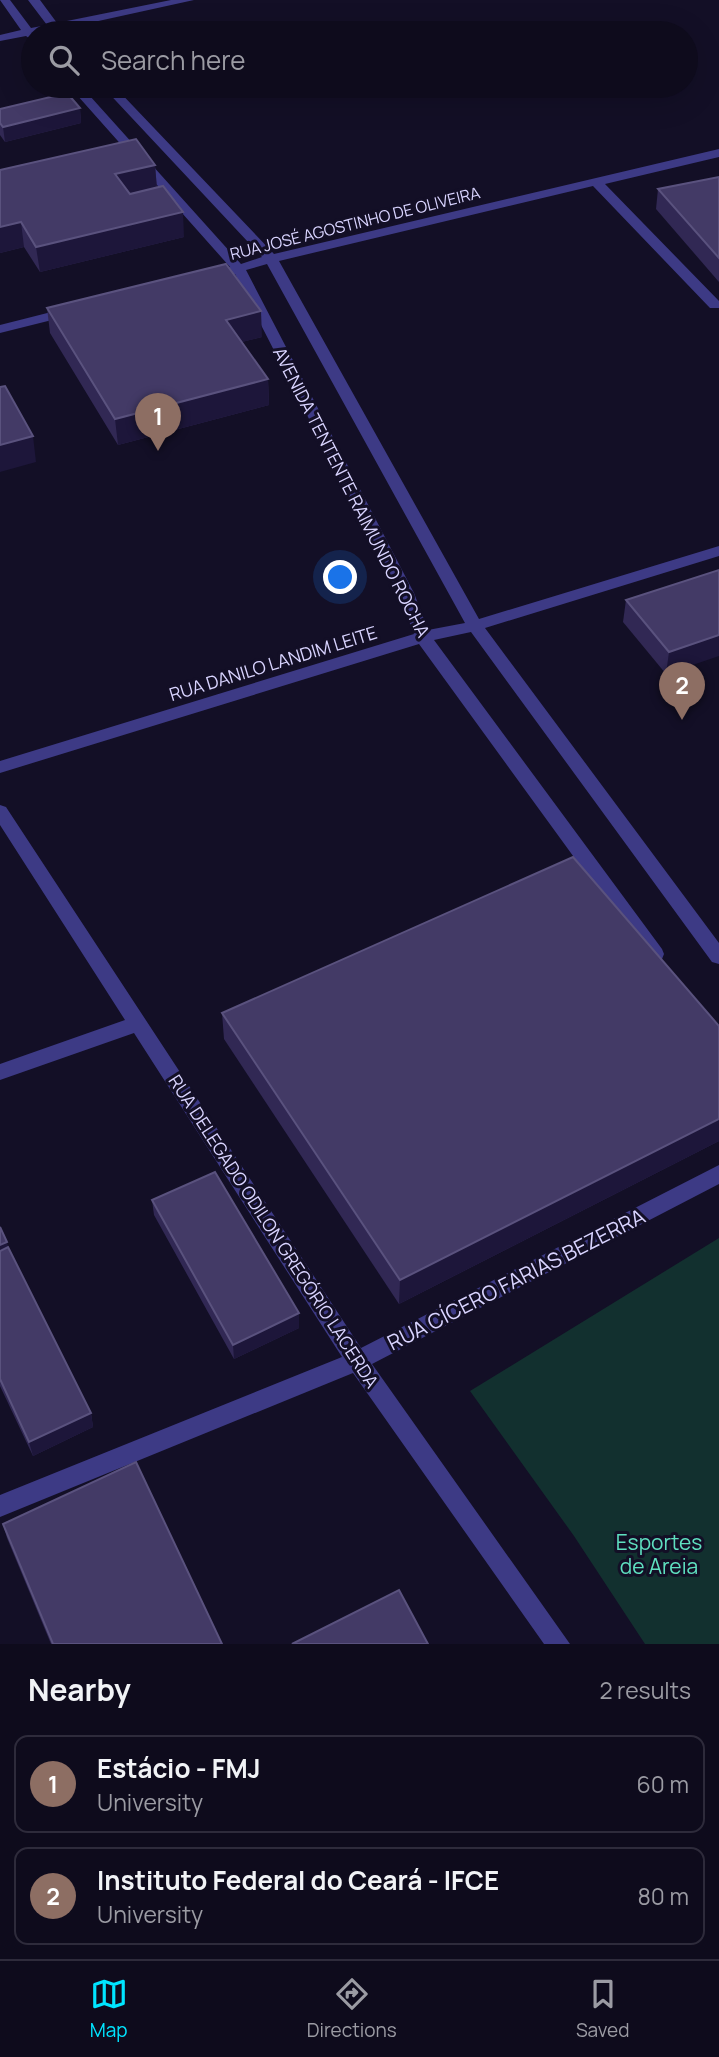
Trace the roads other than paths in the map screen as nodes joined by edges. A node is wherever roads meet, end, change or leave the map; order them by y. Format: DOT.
graph roads {
  1 [pos="4,0"];
  2 [pos="34,0"];
  3 [pos="188,0"];
  4 [pos="49,21"];
  5 [pos="96,21"];
  6 [pos="21,23"];
  7 [pos="21,36"];
  8 [pos="0,38"];
  9 [pos="86,98"];
  10 [pos="119,98"];
  11 [pos="719,153"];
  12 [pos="597,183"];
  13 [pos="271,260"];
  14 [pos="239,270"];
  15 [pos="212,276"];
  16 [pos="715,305"];
  17 [pos="80,309"];
  18 [pos="0,329"];
  19 [pos="719,551"];
  20 [pos="475,626"];
  21 [pos="424,637"];
  22 [pos="0,767"];
  23 [pos="0,811"];
  24 [pos="719,957"];
  25 [pos="662,964"];
  26 [pos="139,1023"];
  27 [pos="0,1072"];
  28 [pos="719,1174"];
  29 [pos="357,1361"];
  30 [pos="0,1506"];
  31 [pos="558,1644"];
  1 -- 6 [label="street"];
  2 -- 4 [label="street"];
  3 -- 5 [label="street"];
  7 -- 8 [label="street"];
  9 -- 14 [label="street, AVENIDA TENTENTE RAIMUNDO ROCHA"];
  10 -- 13 [label="street, AVENIDA TENTENTE RAIMUNDO ROCHA"];
  11 -- 12 [label="street, RUA JOSÉ AGOSTINHO DE OLIVEIRA"];
  12 -- 13 [label="street, RUA JOSÉ AGOSTINHO DE OLIVEIRA"];
  12 -- 16 [label="street"];
  13 -- 14 [label="street, RUA JOSÉ AGOSTINHO DE OLIVEIRA"];
  13 -- 20 [label="street, AVENIDA TENTENTE RAIMUNDO ROCHA"];
  14 -- 15 [label="street, RUA JOSÉ AGOSTINHO DE OLIVEIRA"];
  14 -- 21 [label="street, AVENIDA TENTENTE RAIMUNDO ROCHA"];
  17 -- 18 [label="street"];
  19 -- 20 [label="street, RUA DANILO LANDIM LEITE"];
  20 -- 21 [label="street, RUA DANILO LANDIM LEITE"];
  20 -- 24 [label="street, AVENIDA TENTENTE RAIMUNDO ROCHA"];
  21 -- 22 [label="street, RUA DANILO LANDIM LEITE"];
  21 -- 25 [label="street, AVENIDA TENTENTE RAIMUNDO ROCHA"];
  23 -- 26 [label="street, RUA DELEGADO ODILON GREGÓRIO LACERDA"];
  26 -- 27 [label="street"];
  26 -- 29 [label="street, RUA DELEGADO ODILON GREGÓRIO LACERDA"];
  28 -- 29 [label="street, RUA CÍCERO FARIAS BEZERRA"];
  29 -- 30 [label="street, RUA CÍCERO FARIAS BEZERRA"];
  29 -- 31 [label="street, RUA DELEGADO ODILON GREGÓRIO LACERDA"];
}
